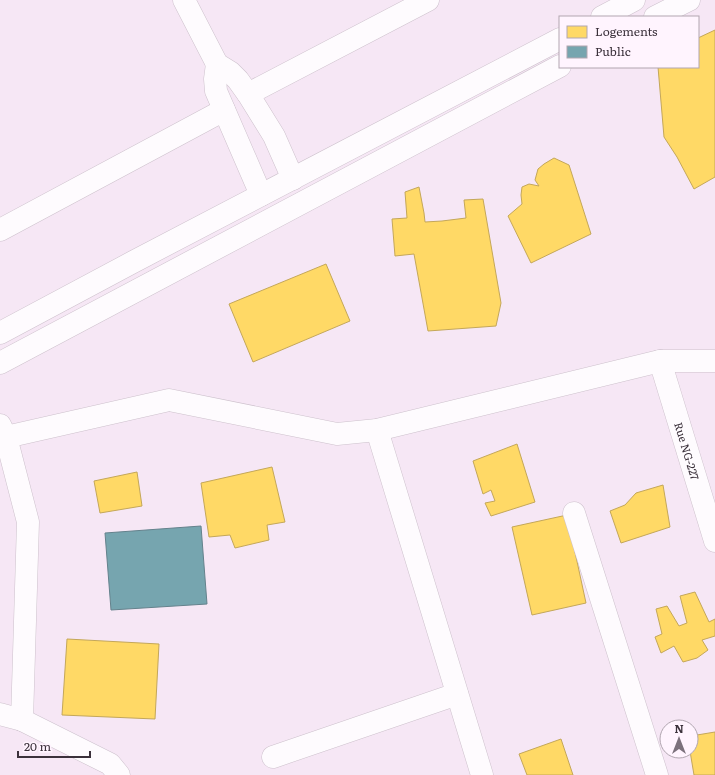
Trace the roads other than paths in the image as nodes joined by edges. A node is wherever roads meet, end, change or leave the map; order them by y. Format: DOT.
graph roads {
  1 [pos="184,0"];
  2 [pos="428,0"];
  3 [pos="634,0"];
  4 [pos="689,0"];
  5 [pos="604,16"];
  6 [pos="657,16"];
  7 [pos="559,40"];
  8 [pos="217,64"];
  9 [pos="559,67"];
  10 [pos="248,94"];
  11 [pos="224,110"];
  12 [pos="293,179"];
  13 [pos="261,195"];
  14 [pos="0,230"];
  15 [pos="0,333"];
  16 [pos="715,360"];
  17 [pos="660,361"];
  18 [pos="0,363"];
  19 [pos="377,430"];
  20 [pos="3,431"];
  21 [pos="574,513"];
  22 [pos="715,541"];
  23 [pos="458,694"];
  24 [pos="0,714"];
  25 [pos="22,720"];
  26 [pos="273,757"];
  27 [pos="119,775"];
  28 [pos="482,775"];
  29 [pos="657,775"];
  1 -- 8 [label="main road"];
  2 -- 10 [label="main road"];
  3 -- 5 [label="main road"];
  4 -- 6 [label="main road"];
  7 -- 12 [label="main road"];
  8 -- 10 [label="main road"];
  8 -- 11 [label="main road"];
  9 -- 18 [label="main road"];
  10 -- 12 [label="main road"];
  11 -- 13 [label="main road"];
  11 -- 14 [label="main road"];
  12 -- 13 [label="main road"];
  13 -- 15 [label="main road"];
  16 -- 17 [label="main road"];
  17 -- 19 [label="main road"];
  17 -- 22 [label="main road, Rue NG-227"];
  19 -- 20 [label="main road"];
  19 -- 23 [label="main road"];
  20 -- 25 [label="main road"];
  21 -- 29 [label="main road"];
  23 -- 26 [label="main road"];
  23 -- 28 [label="main road"];
  24 -- 25 [label="main road"];
  25 -- 27 [label="main road"];
}
